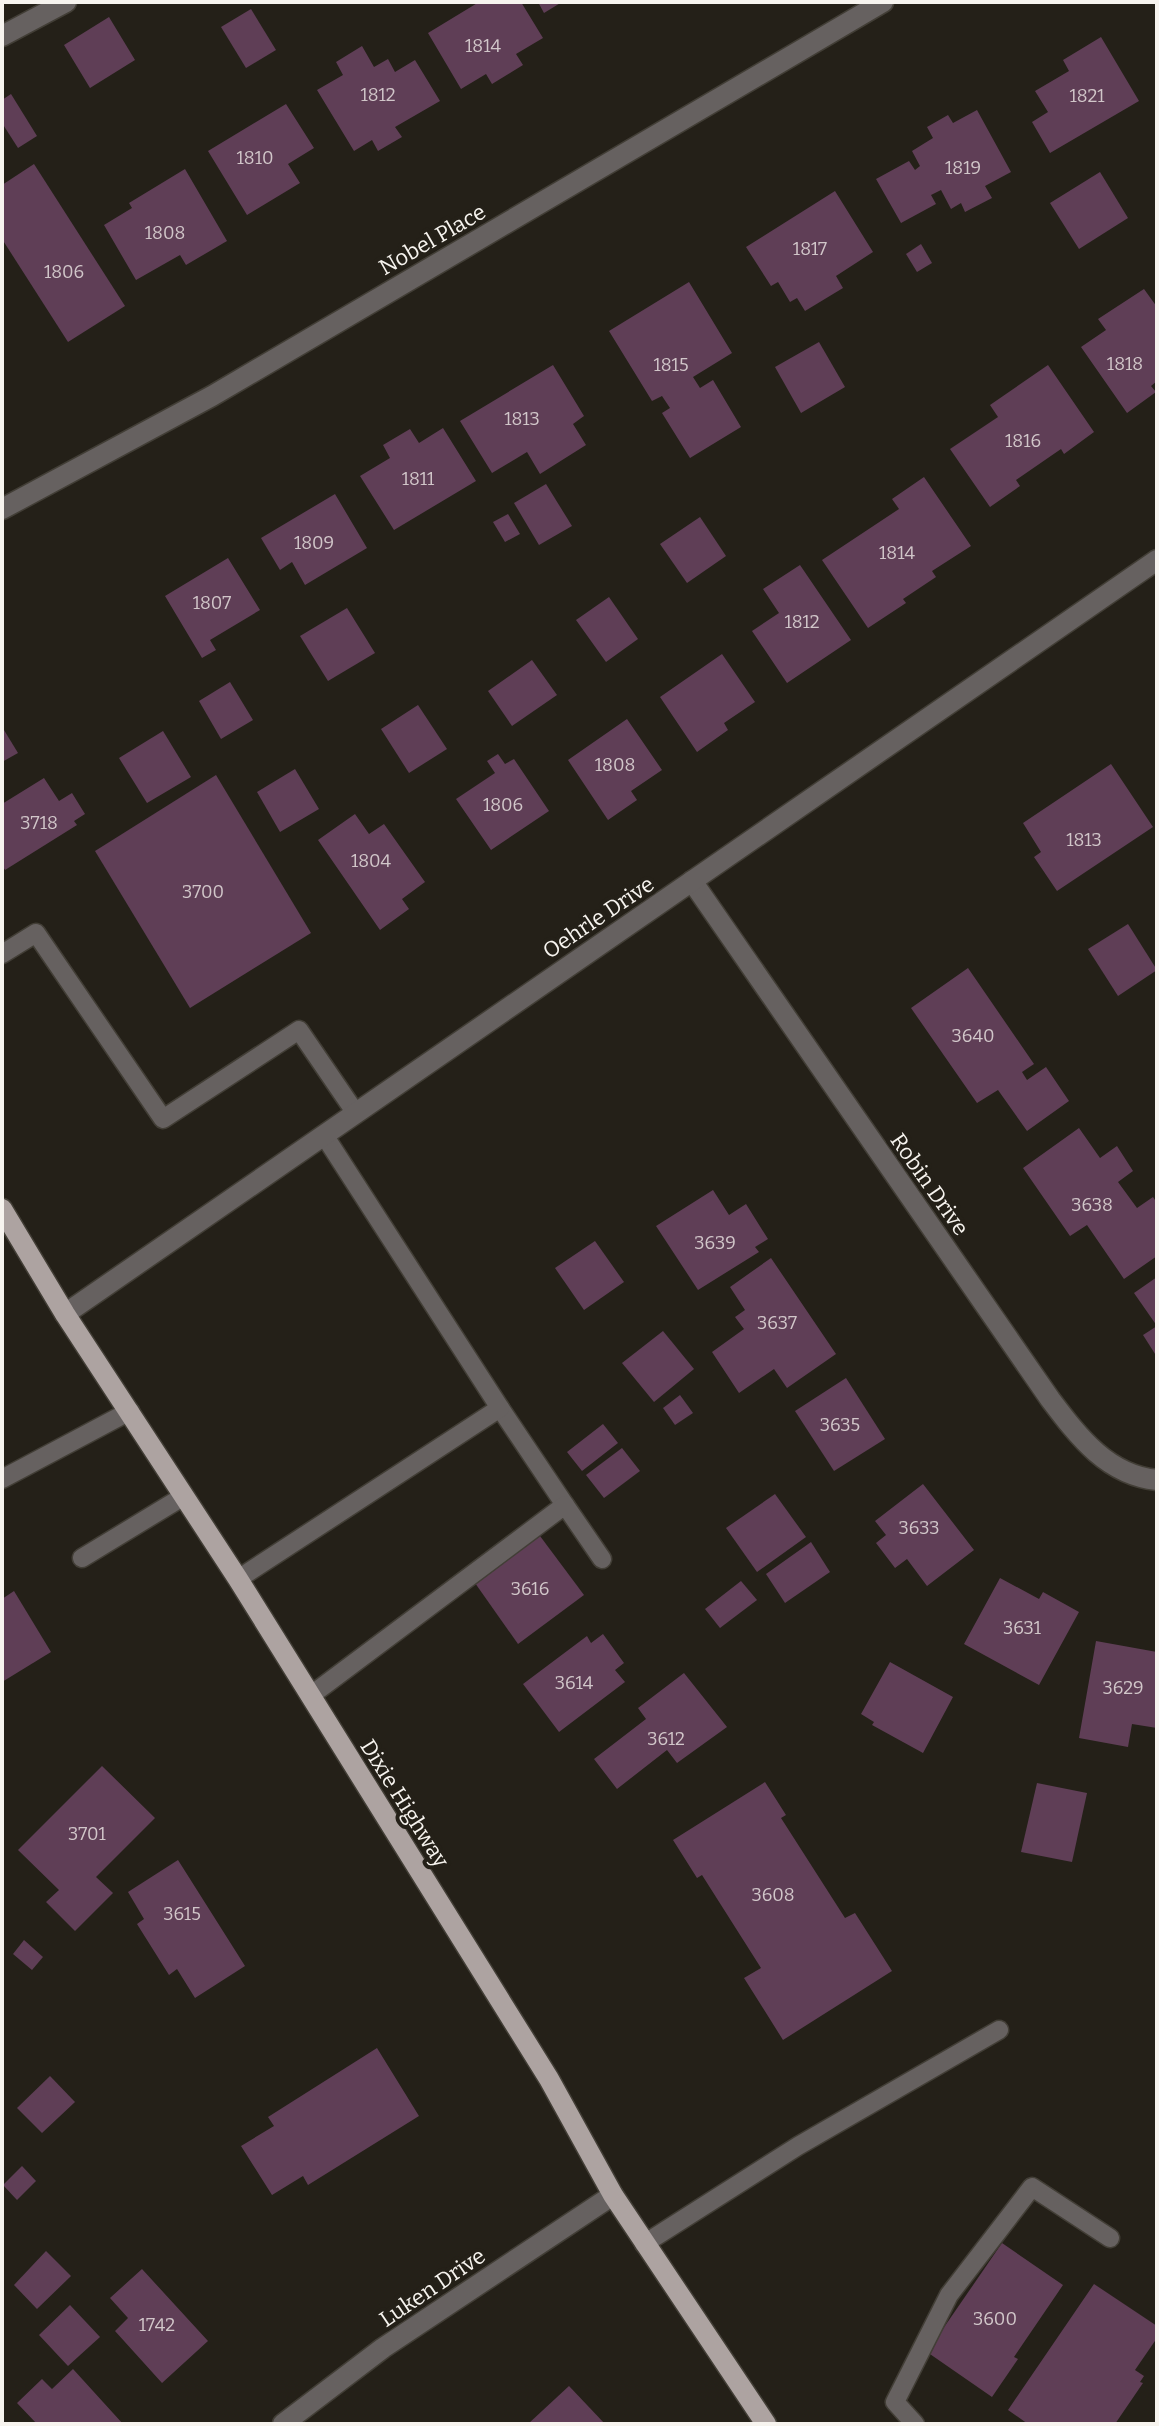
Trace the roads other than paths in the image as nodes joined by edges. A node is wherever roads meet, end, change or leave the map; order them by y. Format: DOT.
graph roads {
  1 [pos="66,2"];
  2 [pos="883,2"];
  3 [pos="2,36"];
  4 [pos="2,509"];
  5 [pos="1157,560"];
  6 [pos="692,881"];
  7 [pos="2,954"];
  8 [pos="355,1112"];
  9 [pos="324,1135"];
  10 [pos="2,1209"];
  11 [pos="65,1314"];
  12 [pos="500,1408"];
  13 [pos="130,1411"];
  14 [pos="2,1479"];
  15 [pos="1157,1480"];
  16 [pos="184,1496"];
  17 [pos="565,1505"];
  18 [pos="82,1558"];
  19 [pos="602,1559"];
  20 [pos="238,1579"];
  21 [pos="310,1696"];
  22 [pos="999,2030"];
  23 [pos="613,2195"];
  24 [pos="1110,2238"];
  25 [pos="644,2244"];
  26 [pos="283,2424"];
  27 [pos="766,2424"];
  28 [pos="915,2424"];
  1 -- 3 [label="street"];
  2 -- 4 [label="street, Nobel Place"];
  5 -- 6 [label="street, Oehrle Drive"];
  6 -- 8 [label="street, Oehrle Drive"];
  6 -- 15 [label="street, Robin Drive"];
  7 -- 8 [label="lane"];
  8 -- 9 [label="street, Oehrle Drive"];
  9 -- 11 [label="street, Oehrle Drive"];
  9 -- 12 [label="lane"];
  10 -- 11 [label="main road, Dixie Highway"];
  11 -- 13 [label="main road, Dixie Highway"];
  12 -- 17 [label="lane"];
  12 -- 20 [label="lane"];
  13 -- 14 [label="lane"];
  13 -- 16 [label="main road, Dixie Highway"];
  16 -- 18 [label="lane"];
  16 -- 20 [label="main road, Dixie Highway"];
  17 -- 19 [label="lane"];
  17 -- 21 [label="lane"];
  20 -- 21 [label="main road, Dixie Highway"];
  21 -- 23 [label="main road, Dixie Highway"];
  22 -- 25 [label="lane"];
  23 -- 25 [label="main road, Dixie Highway"];
  23 -- 26 [label="street, Luken Drive"];
  24 -- 28 [label="lane"];
  25 -- 27 [label="main road, Dixie Highway"];
}
